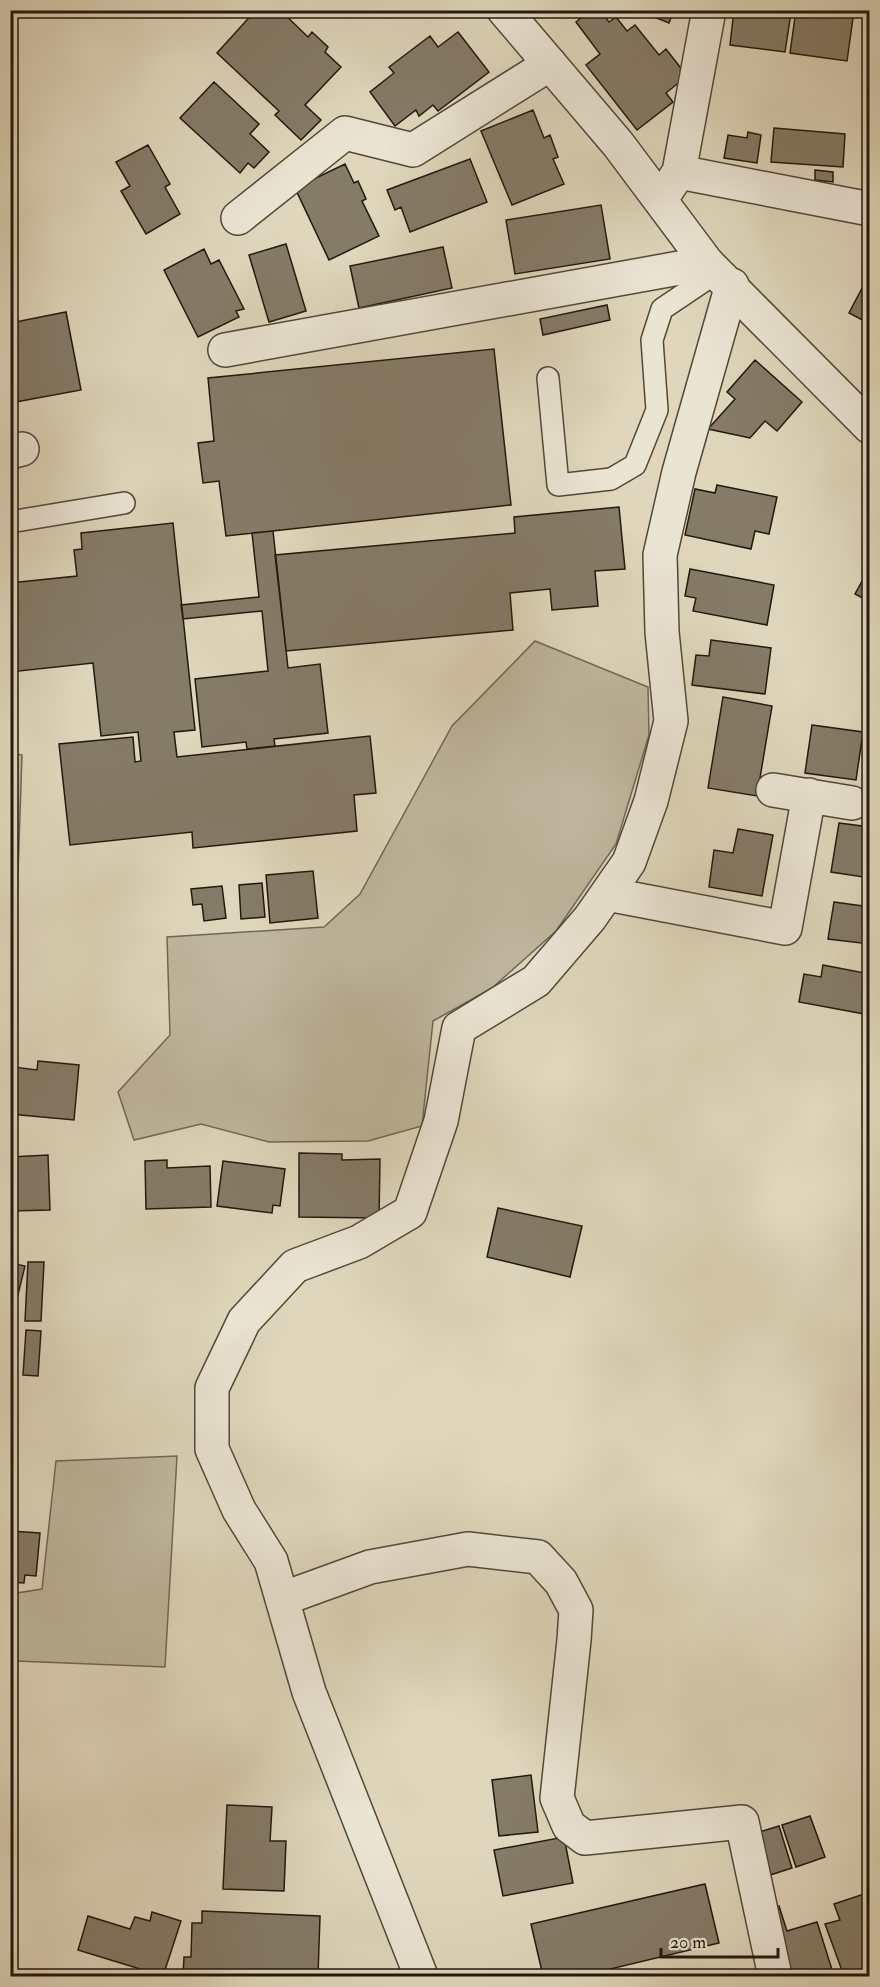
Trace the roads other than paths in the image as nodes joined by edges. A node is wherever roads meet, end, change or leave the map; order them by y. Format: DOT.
graph roads {
  1 [pos="504,10"];
  2 [pos="709,10"];
  3 [pos="550,64"];
  4 [pos="679,172"];
  5 [pos="661,199"];
  6 [pos="870,208"];
  7 [pos="238,218"];
  8 [pos="719,273"];
  9 [pos="225,350"];
  10 [pos="549,378"];
  11 [pos="870,427"];
  12 [pos="124,503"];
  13 [pos="10,522"];
  14 [pos="773,790"];
  15 [pos="809,795"];
  16 [pos="852,802"];
  17 [pos="607,894"];
  18 [pos="282,1599"];
  19 [pos="422,1977"];
  20 [pos="775,1977"];
  1 -- 3 [label="street"];
  2 -- 4 [label="street"];
  3 -- 5 [label="street"];
  3 -- 7 [label="street"];
  4 -- 5 [label="street"];
  4 -- 6 [label="street"];
  5 -- 8 [label="street"];
  8 -- 9 [label="street"];
  8 -- 10 [label="lane"];
  8 -- 11 [label="street"];
  8 -- 17 [label="street"];
  12 -- 13 [label="lane"];
  14 -- 15 [label="street"];
  15 -- 16 [label="street"];
  15 -- 17 [label="street"];
  17 -- 18 [label="street"];
  18 -- 19 [label="street"];
  18 -- 20 [label="street"];
}
